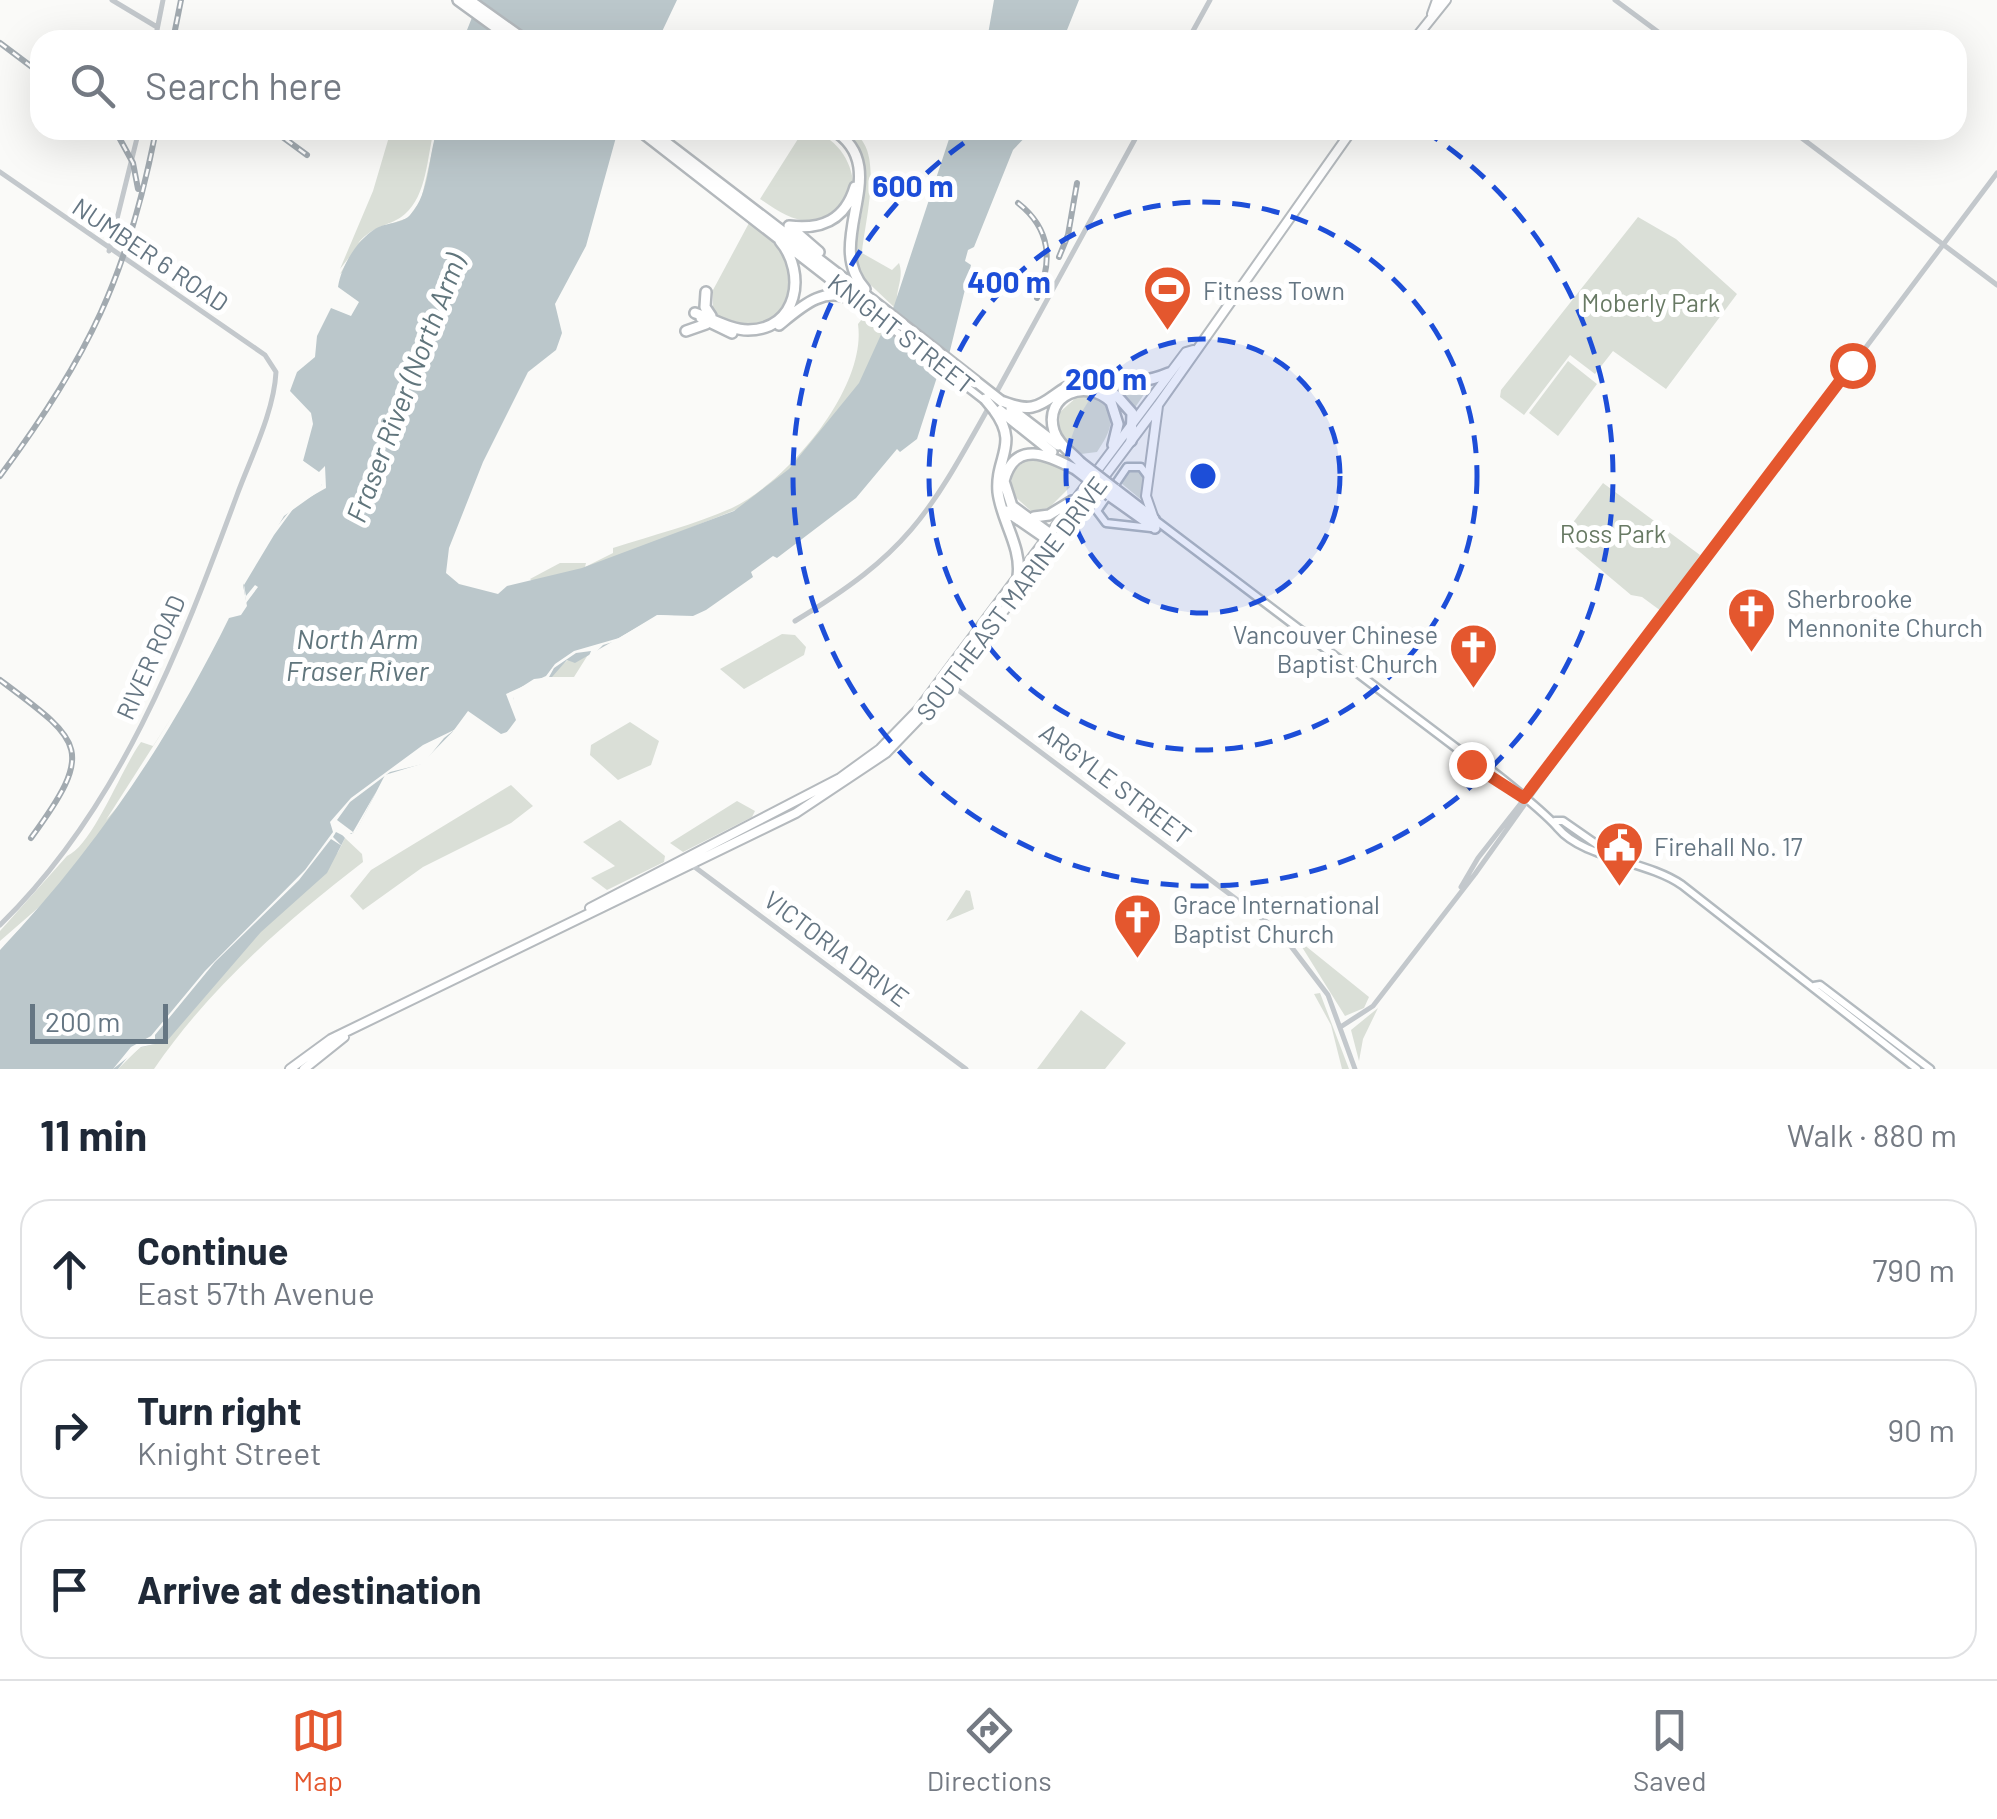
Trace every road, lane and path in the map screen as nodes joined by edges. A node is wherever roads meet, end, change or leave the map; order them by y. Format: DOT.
graph roads {
  1 [pos="112,0"];
  2 [pos="163,0"];
  3 [pos="458,0"];
  4 [pos="468,0"];
  5 [pos="1210,0"];
  6 [pos="1436,0"];
  7 [pos="1446,0"];
  8 [pos="1615,0"];
  9 [pos="1432,14"];
  10 [pos="158,28"];
  11 [pos="499,30"];
  12 [pos="511,30"];
  13 [pos="1194,30"];
  14 [pos="1421,30"];
  15 [pos="1656,30"];
  16 [pos="137,140"];
  17 [pos="653,140"];
  18 [pos="663,140"];
  19 [pos="836,140"];
  20 [pos="844,140"];
  21 [pos="1134,140"];
  22 [pos="1345,140"];
  23 [pos="1804,140"];
  24 [pos="0,172"];
  25 [pos="1997,173"];
  26 [pos="770,224"];
  27 [pos="789,226"];
  28 [pos="115,231"];
  29 [pos="94,240"];
  30 [pos="1942,244"];
  31 [pos="109,251"];
  32 [pos="826,263"];
  33 [pos="1997,284"];
  34 [pos="706,292"];
  35 [pos="867,301"];
  36 [pos="711,321"];
  37 [pos="686,331"];
  38 [pos="1193,350"];
  39 [pos="276,372"];
  40 [pos="1169,373"];
  41 [pos="1088,382"];
  42 [pos="1158,405"];
  43 [pos="997,406"];
  44 [pos="1134,418"];
  45 [pos="1131,441"];
  46 [pos="1113,445"];
  47 [pos="1077,466"];
  48 [pos="1147,475"];
  49 [pos="1072,501"];
  50 [pos="1003,510"];
  51 [pos="1032,518"];
  52 [pos="1155,524"];
  53 [pos="1052,538"];
  54 [pos="1018,576"];
  55 [pos="796,621"];
  56 [pos="946,680"];
  57 [pos="1526,800"];
  58 [pos="688,862"];
  59 [pos="0,926"];
  60 [pos="1814,986"];
  61 [pos="1342,1026"];
  62 [pos="347,1034"];
  63 [pos="290,1069"];
  64 [pos="304,1069"];
  65 [pos="966,1069"];
  66 [pos="1355,1069"];
  67 [pos="1917,1069"];
  68 [pos="1930,1069"];
  1 -- 10 [label="street"];
  2 -- 10 [label="street"];
  3 -- 11 [label="highway"];
  4 -- 12 [label="highway"];
  5 -- 13 [label="street"];
  6 -- 9 [label="main road"];
  7 -- 9 [label="main road"];
  8 -- 15 [label="street"];
  9 -- 14 [label="main road"];
  16 -- 28 [label="street"];
  17 -- 26 [label="highway, KNIGHT STREET"];
  18 -- 26 [label="highway"];
  19 -- 27 [label="highway"];
  20 -- 35 [label="highway"];
  21 -- 55 [label="street"];
  22 -- 38 [label="main road, SOUTHEAST MARINE DRIVE"];
  23 -- 30 [label="street"];
  24 -- 29 [label="street, NUMBER 6 ROAD"];
  25 -- 30 [label="street"];
  26 -- 27 [label="highway"];
  26 -- 32 [label="highway, KNIGHT STREET"];
  26 -- 35 [label="highway, KNIGHT STREET"];
  26 -- 36 [label="highway"];
  27 -- 32 [label="highway"];
  28 -- 29 [label="street"];
  28 -- 31 [label="street"];
  29 -- 31 [label="street, NUMBER 6 ROAD"];
  30 -- 33 [label="street"];
  30 -- 57 [label="street"];
  31 -- 39 [label="street, NUMBER 6 ROAD"];
  32 -- 35 [label="highway, KNIGHT STREET"];
  34 -- 36 [label="highway"];
  35 -- 36 [label="highway"];
  35 -- 43 [label="highway, KNIGHT STREET, bridge"];
  35 -- 43 [label="highway, KNIGHT STREET, bridge"];
  36 -- 37 [label="highway"];
  38 -- 40 [label="main road, SOUTHEAST MARINE DRIVE"];
  38 -- 42 [label="main road, SOUTHEAST MARINE DRIVE"];
  39 -- 59 [label="street, RIVER ROAD"];
  40 -- 41 [label="highway"];
  40 -- 44 [label="main road, SOUTHEAST MARINE DRIVE"];
  41 -- 43 [label="highway"];
  41 -- 44 [label="highway"];
  42 -- 45 [label="main road, SOUTHEAST MARINE DRIVE"];
  42 -- 48 [label="main road"];
  43 -- 47 [label="highway, KNIGHT STREET"];
  43 -- 50 [label="highway"];
  44 -- 45 [label="highway"];
  44 -- 46 [label="main road, SOUTHEAST MARINE DRIVE"];
  45 -- 53 [label="main road, SOUTHEAST MARINE DRIVE"];
  46 -- 47 [label="highway"];
  46 -- 49 [label="main road, SOUTHEAST MARINE DRIVE"];
  47 -- 51 [label="highway"];
  47 -- 52 [label="highway, KNIGHT STREET, bridge"];
  48 -- 52 [label="main road"];
  48 -- 52 [label="main road"];
  49 -- 51 [label="highway"];
  49 -- 53 [label="main road, SOUTHEAST MARINE DRIVE"];
  50 -- 53 [label="highway"];
  50 -- 54 [label="highway"];
  51 -- 53 [label="highway"];
  52 -- 57 [label="main road, KNIGHT STREET"];
  53 -- 54 [label="main road, SOUTHEAST MARINE DRIVE"];
  53 -- 56 [label="main road, SOUTHEAST MARINE DRIVE"];
  54 -- 56 [label="main road, SOUTHEAST MARINE DRIVE"];
  56 -- 58 [label="main road, SOUTHEAST MARINE DRIVE"];
  56 -- 61 [label="street, ARGYLE STREET"];
  57 -- 60 [label="main road, KNIGHT STREET"];
  57 -- 61 [label="street"];
  58 -- 62 [label="main road, SOUTHEAST MARINE DRIVE"];
  58 -- 65 [label="street, VICTORIA DRIVE"];
  60 -- 67 [label="main road, KNIGHT STREET"];
  60 -- 68 [label="main road, KNIGHT STREET"];
  61 -- 66 [label="street, ARGYLE STREET"];
  62 -- 63 [label="main road, SOUTHEAST MARINE DRIVE"];
  62 -- 64 [label="main road, SOUTHEAST MARINE DRIVE"];
}
